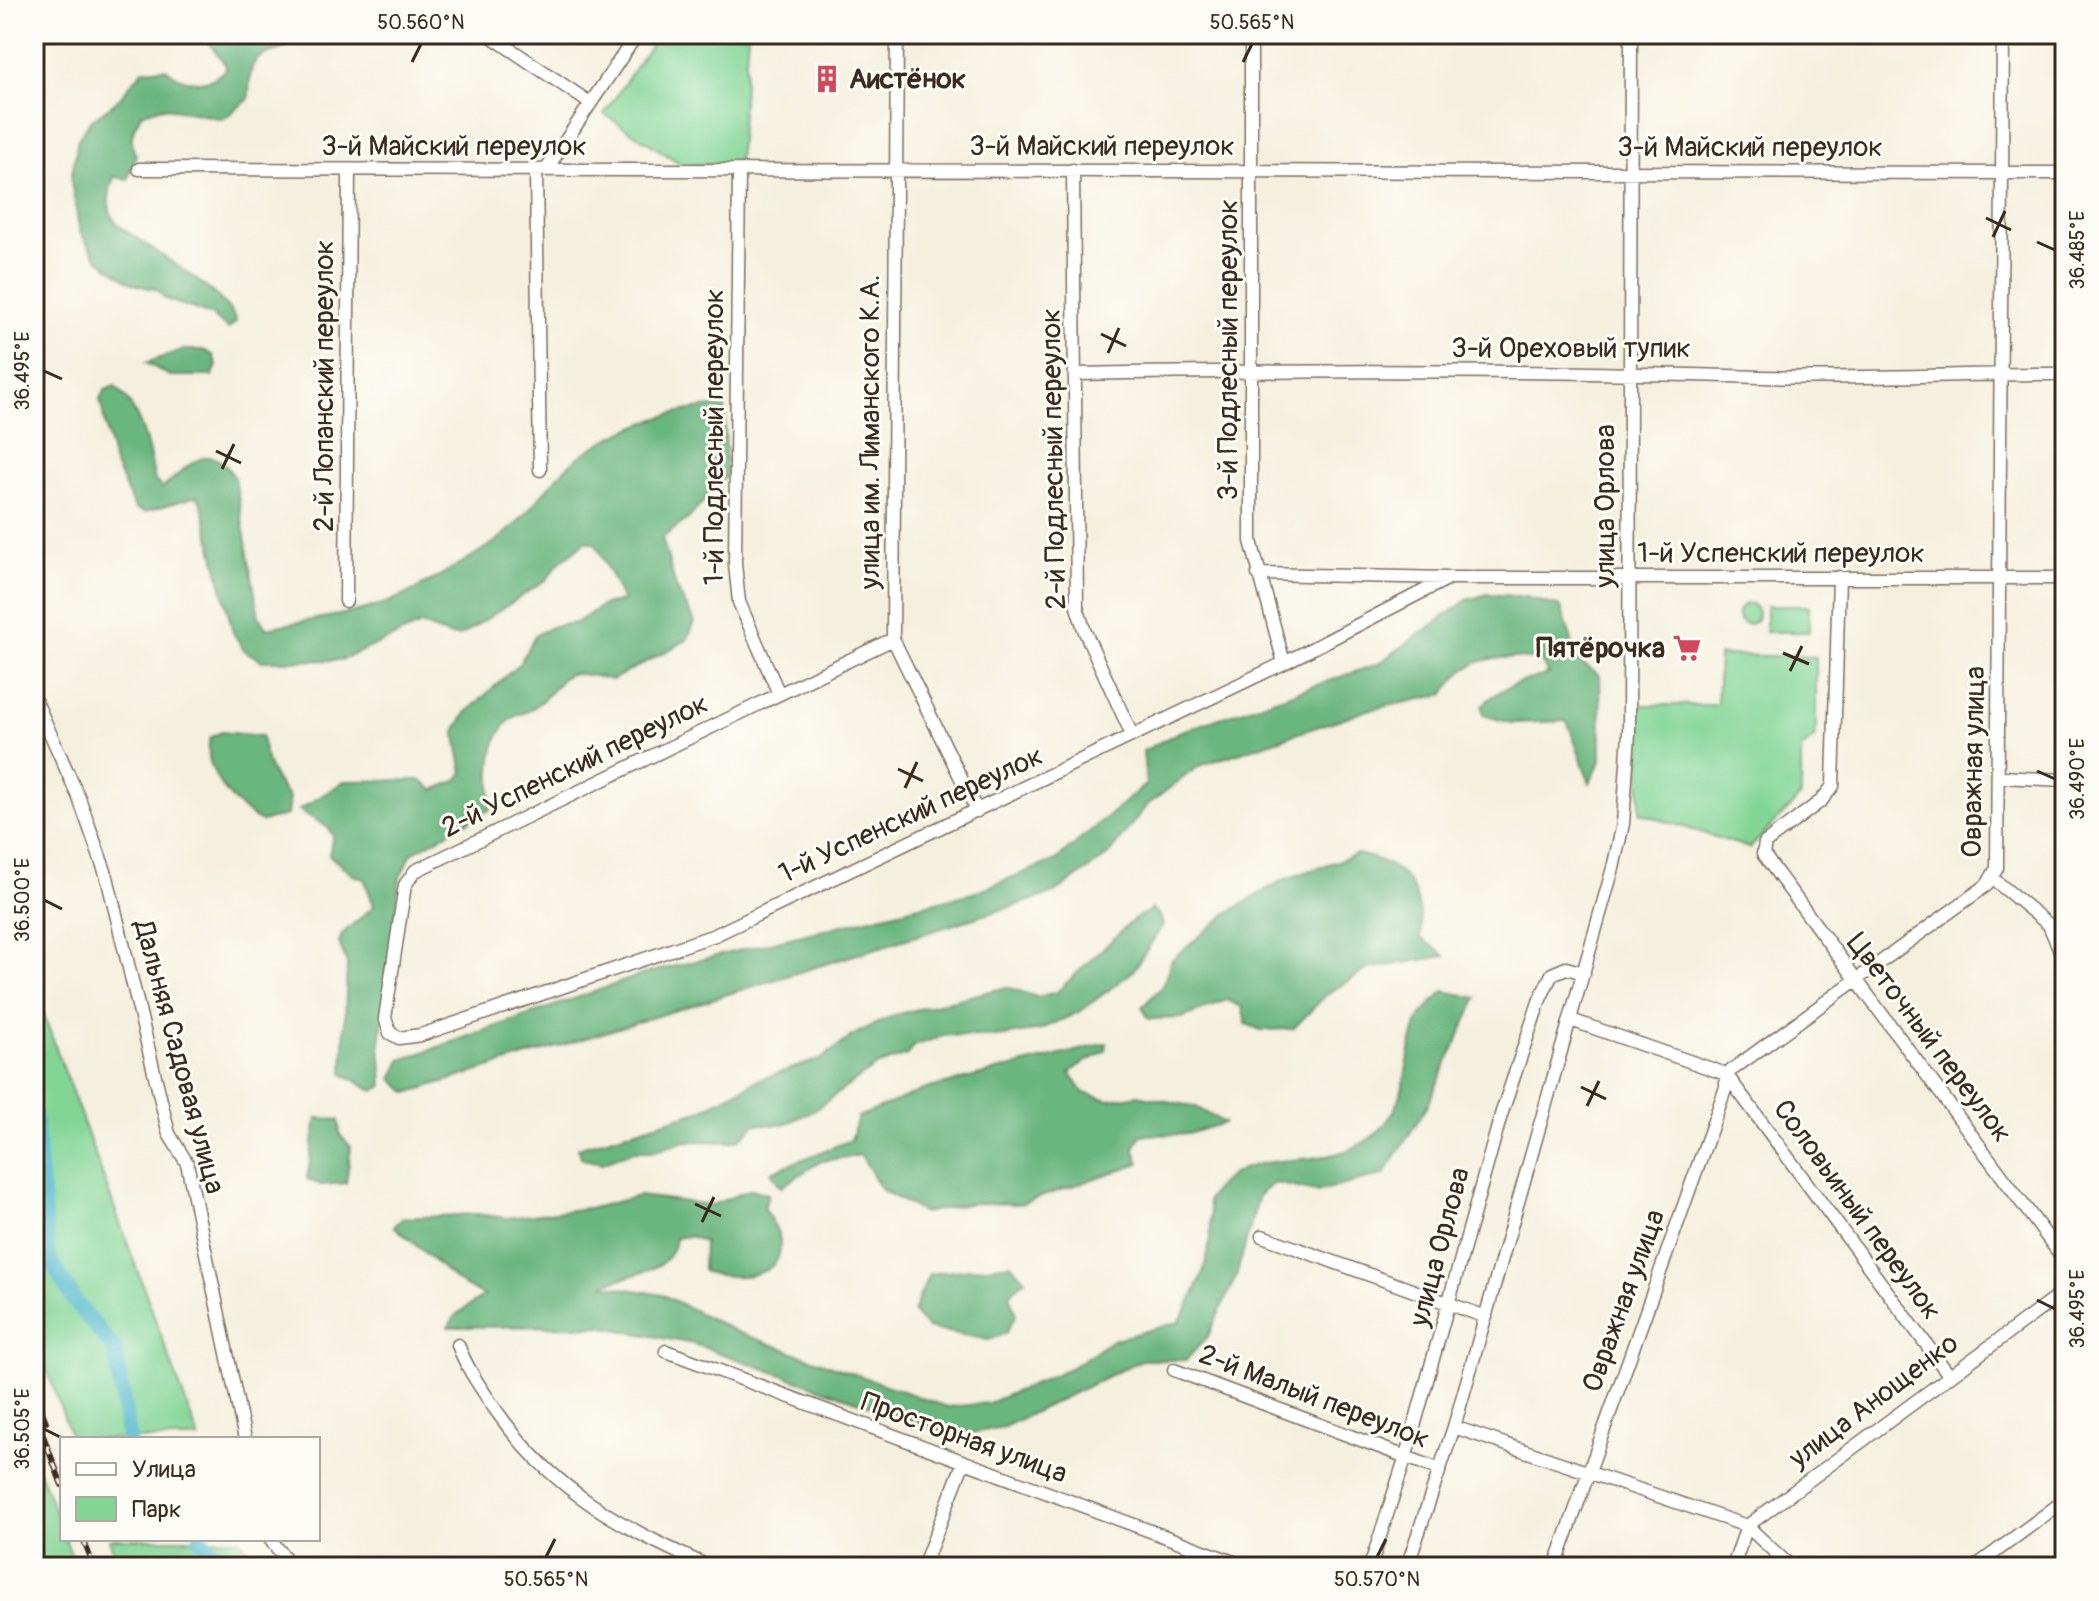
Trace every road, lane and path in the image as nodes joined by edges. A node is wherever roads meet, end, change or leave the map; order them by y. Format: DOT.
graph roads {
  1 [pos="488,34"];
  2 [pos="637,34"];
  3 [pos="897,34"];
  4 [pos="1251,34"];
  5 [pos="1631,34"];
  6 [pos="2003,34"];
  7 [pos="590,103"];
  8 [pos="139,169"];
  9 [pos="349,170"];
  10 [pos="541,170"];
  11 [pos="895,170"];
  12 [pos="1073,170"];
  13 [pos="1631,170"];
  14 [pos="1253,171"];
  15 [pos="739,172"];
  16 [pos="2003,173"];
  17 [pos="2065,173"];
  18 [pos="1253,371"];
  19 [pos="1629,372"];
  20 [pos="1076,374"];
  21 [pos="2001,374"];
  22 [pos="2065,374"];
  23 [pos="540,470"];
  24 [pos="1258,574"];
  25 [pos="1629,577"];
  26 [pos="1839,577"];
  27 [pos="1449,578"];
  28 [pos="2065,578"];
  29 [pos="2000,579"];
  30 [pos="346,601"];
  31 [pos="893,639"];
  32 [pos="1284,663"];
  33 [pos="779,694"];
  34 [pos="34,697"];
  35 [pos="1132,735"];
  36 [pos="2000,777"];
  37 [pos="2065,780"];
  38 [pos="977,811"];
  39 [pos="1992,878"];
  40 [pos="2065,962"];
  41 [pos="1584,973"];
  42 [pos="1856,979"];
  43 [pos="385,1018"];
  44 [pos="1571,1020"];
  45 [pos="1726,1074"];
  46 [pos="1262,1236"];
  47 [pos="2065,1261"];
  48 [pos="2065,1291"];
  49 [pos="1449,1305"];
  50 [pos="1486,1317"];
  51 [pos="458,1345"];
  52 [pos="666,1351"];
  53 [pos="1174,1370"];
  54 [pos="1949,1375"];
  55 [pos="1454,1427"];
  56 [pos="245,1437"];
  57 [pos="1405,1459"];
  58 [pos="963,1464"];
  59 [pos="1438,1469"];
  60 [pos="1588,1470"];
  61 [pos="2065,1500"];
  62 [pos="1747,1526"];
  63 [pos="272,1541"];
  64 [pos="292,1567"];
  65 [pos="710,1567"];
  66 [pos="923,1567"];
  67 [pos="1247,1567"];
  68 [pos="1370,1567"];
  69 [pos="1407,1567"];
  70 [pos="1555,1567"];
  71 [pos="1733,1567"];
  72 [pos="1791,1567"];
  73 [pos="1975,1567"];
  1 -- 7 [label="street"];
  2 -- 7 [label="street"];
  3 -- 11 [label="street, улица им. Лиманского К.А."];
  4 -- 14 [label="street, 3-й Подлесный переулок"];
  5 -- 13 [label="street, улица Орлова"];
  6 -- 16 [label="street, Овражная улица"];
  7 -- 10 [label="street"];
  8 -- 9 [label="street, 3-й Майский переулок"];
  9 -- 10 [label="street, 3-й Майский переулок"];
  9 -- 30 [label="street, 2-й Лопанский переулок"];
  10 -- 15 [label="street, 3-й Майский переулок"];
  10 -- 23 [label="street"];
  11 -- 12 [label="street, 3-й Майский переулок"];
  11 -- 15 [label="street, 3-й Майский переулок"];
  11 -- 31 [label="street, улица им. Лиманского К.А."];
  12 -- 14 [label="street, 3-й Майский переулок"];
  12 -- 20 [label="street, 2-й Подлесный переулок"];
  13 -- 14 [label="street, 3-й Майский переулок"];
  13 -- 16 [label="street, 3-й Майский переулок"];
  13 -- 19 [label="street, улица Орлова"];
  14 -- 18 [label="street, 3-й Подлесный переулок"];
  15 -- 33 [label="street, 1-й Подлесный переулок"];
  16 -- 17 [label="street, 3-й Майский переулок"];
  16 -- 21 [label="street, Овражная улица"];
  18 -- 19 [label="street, 3-й Ореховый тупик"];
  18 -- 20 [label="street, 3-й Ореховый тупик"];
  18 -- 24 [label="street, 3-й Подлесный переулок"];
  19 -- 21 [label="street, 3-й Ореховый тупик"];
  19 -- 25 [label="street, улица Орлова"];
  20 -- 35 [label="street, 2-й Подлесный переулок"];
  21 -- 22 [label="street, 3-й Ореховый тупик"];
  21 -- 29 [label="street, Овражная улица"];
  24 -- 27 [label="street, 1-й Успенский переулок"];
  24 -- 32 [label="street, 3-й Подлесный переулок"];
  25 -- 26 [label="street, 1-й Успенский переулок"];
  25 -- 27 [label="street, 1-й Успенский переулок"];
  25 -- 41 [label="street, улица Орлова"];
  26 -- 29 [label="street, 1-й Успенский переулок"];
  26 -- 42 [label="street, Цветочный переулок"];
  27 -- 32 [label="street, 1-й Успенский переулок"];
  28 -- 29 [label="street, 1-й Успенский переулок"];
  29 -- 36 [label="street, Овражная улица"];
  31 -- 33 [label="street, 2-й Успенский переулок"];
  31 -- 38 [label="street, улица им. Лиманского К.А."];
  32 -- 35 [label="street, 1-й Успенский переулок"];
  33 -- 43 [label="street, 2-й Успенский переулок"];
  34 -- 56 [label="street, Дальняя Садовая улица"];
  35 -- 38 [label="street, 1-й Успенский переулок"];
  36 -- 37 [label="street"];
  36 -- 39 [label="street, Овражная улица"];
  38 -- 43 [label="street, 1-й Успенский переулок"];
  39 -- 40 [label="street"];
  39 -- 42 [label="street, Овражная улица"];
  41 -- 44 [label="street, улица Орлова"];
  41 -- 49 [label="street, улица Орлова"];
  42 -- 45 [label="street, Овражная улица"];
  42 -- 47 [label="street, Цветочный переулок"];
  44 -- 45 [label="street"];
  44 -- 50 [label="street, улица Орлова"];
  45 -- 54 [label="street, Соловьиный переулок"];
  45 -- 60 [label="street, Овражная улица"];
  46 -- 49 [label="street"];
  48 -- 54 [label="street, улица Анощенко"];
  49 -- 50 [label="street"];
  49 -- 57 [label="street, улица Орлова"];
  50 -- 55 [label="street, улица Орлова"];
  51 -- 65 [label="street"];
  52 -- 58 [label="street, Просторная улица"];
  53 -- 57 [label="street, 2-й Малый переулок"];
  54 -- 62 [label="street, улица Анощенко"];
  55 -- 59 [label="street, улица Орлова"];
  55 -- 60 [label="street"];
  57 -- 59 [label="street, 2-й Малый переулок"];
  57 -- 68 [label="street, улица Орлова"];
  58 -- 66 [label="street"];
  58 -- 67 [label="street, Просторная улица"];
  59 -- 69 [label="street, улица Орлова"];
  60 -- 62 [label="street"];
  60 -- 70 [label="street, Овражная улица"];
  61 -- 73 [label="street"];
  62 -- 71 [label="street"];
  62 -- 72 [label="street"];
  63 -- 64 [label="street"];
}
